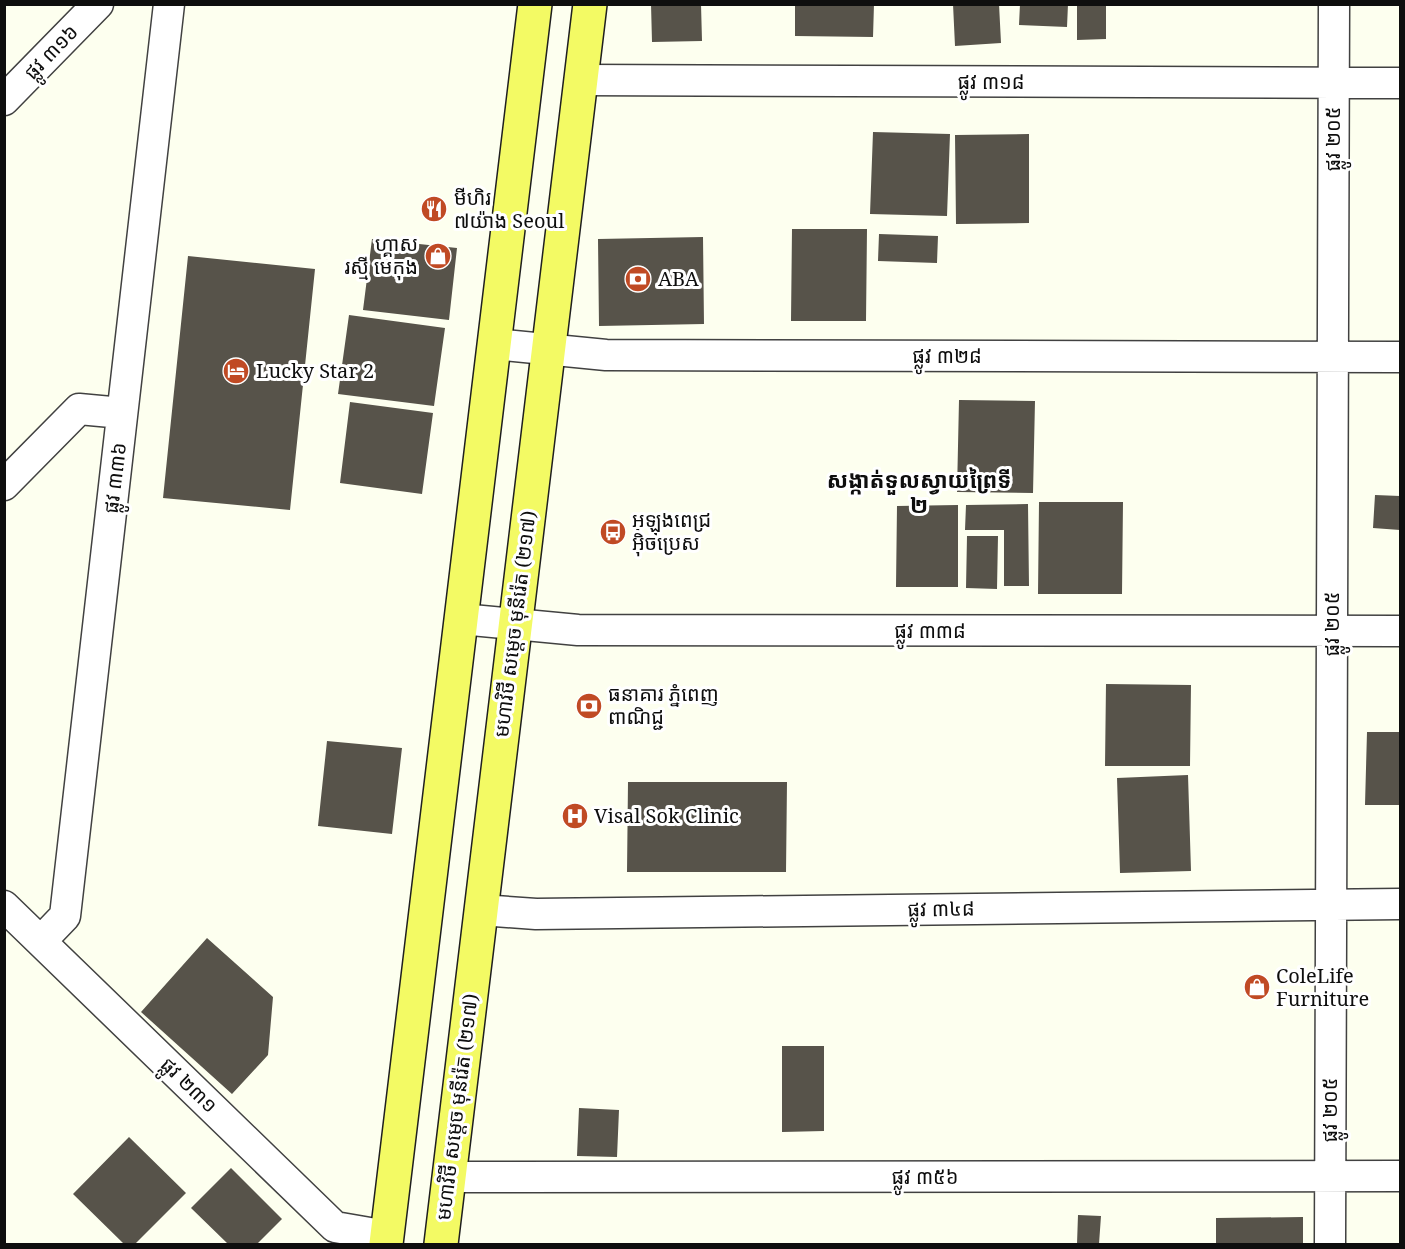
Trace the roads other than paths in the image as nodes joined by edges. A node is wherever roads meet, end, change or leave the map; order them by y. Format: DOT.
graph roads {
  1 [pos="98,4"];
  2 [pos="169,4"];
  3 [pos="535,4"];
  4 [pos="590,4"];
  5 [pos="1334,4"];
  6 [pos="581,80"];
  7 [pos="1334,83"];
  8 [pos="1401,83"];
  9 [pos="4,99"];
  10 [pos="494,344"];
  11 [pos="549,349"];
  12 [pos="1332,357"];
  13 [pos="1401,357"];
  14 [pos="122,413"];
  15 [pos="4,485"];
  16 [pos="461,619"];
  17 [pos="515,624"];
  18 [pos="1332,631"];
  19 [pos="1401,631"];
  20 [pos="1331,904"];
  21 [pos="1401,904"];
  22 [pos="481,910"];
  23 [pos="8,915"];
  24 [pos="41,941"];
  25 [pos="1330,1176"];
  26 [pos="1401,1176"];
  27 [pos="449,1177"];
  28 [pos="386,1240"];
  29 [pos="441,1245"];
  30 [pos="1330,1245"];
  1 -- 9 [label="street, ផ្លូវ ៣១៦"];
  2 -- 14 [label="street, ផ្លូវ ៣៣៦"];
  3 -- 10 [label="main road"];
  4 -- 6 [label="main road, មហាវិថី សម្តេច មុនីរ៉េត (២១៧)"];
  5 -- 7 [label="street, ផ្លូវ ២០៥"];
  6 -- 7 [label="street, ផ្លូវ ៣១៨"];
  6 -- 11 [label="main road, មហាវិថី សម្តេច មុនីរ៉េត (២១៧)"];
  7 -- 8 [label="street, ផ្លូវ ៣១៨"];
  7 -- 12 [label="street, ផ្លូវ ២០៥"];
  10 -- 11 [label="street, ផ្លូវ ៣២៨"];
  10 -- 16 [label="main road"];
  11 -- 12 [label="street, ផ្លូវ ៣២៨"];
  11 -- 17 [label="main road, មហាវិថី សម្តេច មុនីរ៉េត (២១៧)"];
  12 -- 13 [label="street, ផ្លូវ ៣២៨"];
  12 -- 18 [label="street, ផ្លូវ ២០៥"];
  14 -- 15 [label="street"];
  14 -- 24 [label="street, ផ្លូវ ៣៣៦"];
  16 -- 17 [label="street, ផ្លូវ ៣៣៨"];
  16 -- 28 [label="main road"];
  17 -- 18 [label="street, ផ្លូវ ៣៣៨"];
  17 -- 22 [label="main road, មហាវិថី សម្តេច មុនីរ៉េត (២១៧)"];
  18 -- 19 [label="street, ផ្លូវ ៣៣៨"];
  18 -- 20 [label="street, ផ្លូវ ២០៥"];
  20 -- 21 [label="street, ផ្លូវ ៣៤៨"];
  20 -- 22 [label="street, ផ្លូវ ៣៤៨"];
  20 -- 25 [label="street, ផ្លូវ ២០៥"];
  22 -- 27 [label="main road, មហាវិថី សម្តេច មុនីរ៉េត (២១៧)"];
  23 -- 24 [label="street, ផ្លូវ ២៣១"];
  24 -- 28 [label="street, ផ្លូវ ២៣១"];
  25 -- 26 [label="street, ផ្លូវ ៣៥៦"];
  25 -- 27 [label="street, ផ្លូវ ៣៥៦"];
  25 -- 30 [label="street, ផ្លូវ ២០៥"];
  27 -- 29 [label="main road, មហាវិថី សម្តេច មុនីរ៉េត (២១៧)"];
}
